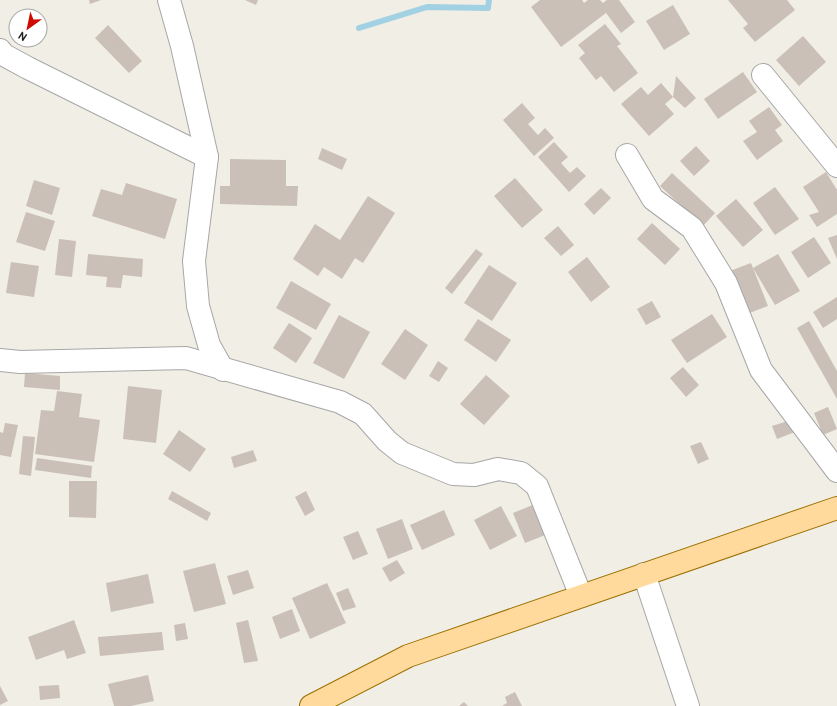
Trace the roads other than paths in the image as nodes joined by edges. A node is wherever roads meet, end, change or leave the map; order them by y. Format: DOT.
graph roads {
  1 [pos="169,0"];
  2 [pos="0,50"];
  3 [pos="763,75"];
  4 [pos="626,155"];
  5 [pos="207,157"];
  6 [pos="837,166"];
  7 [pos="0,360"];
  8 [pos="223,370"];
  9 [pos="837,471"];
  10 [pos="837,508"];
  11 [pos="644,574"];
  12 [pos="581,596"];
  13 [pos="311,706"];
  14 [pos="688,706"];
  1 -- 5 [label="street"];
  2 -- 5 [label="street"];
  3 -- 6 [label="street"];
  4 -- 9 [label="street"];
  5 -- 8 [label="street"];
  7 -- 8 [label="street"];
  8 -- 12 [label="street"];
  10 -- 11 [label="main road"];
  11 -- 12 [label="main road"];
  11 -- 14 [label="street"];
  12 -- 13 [label="main road"];
}
